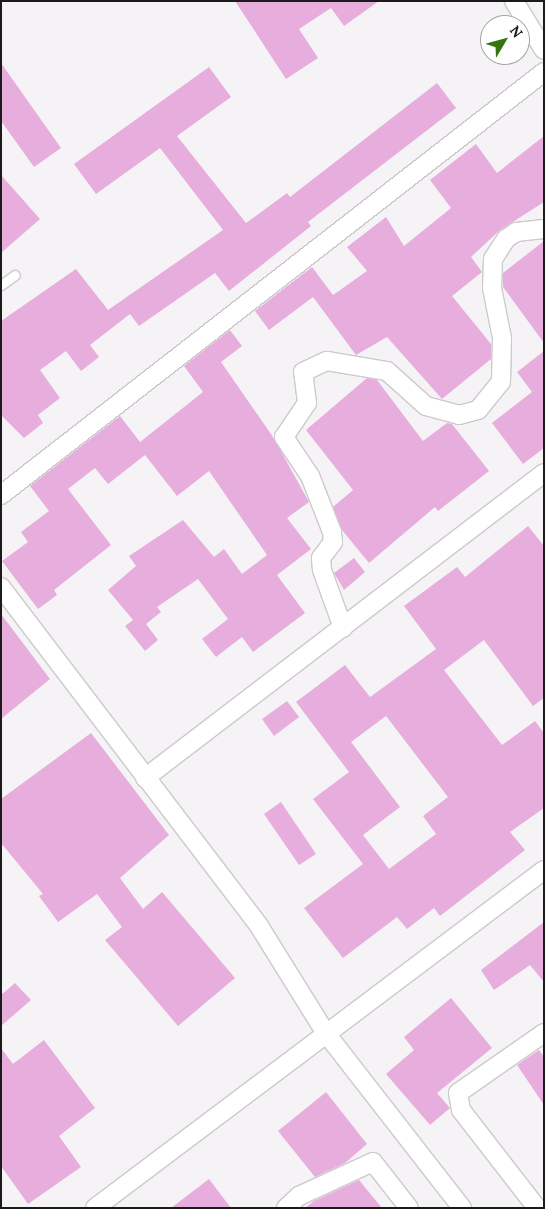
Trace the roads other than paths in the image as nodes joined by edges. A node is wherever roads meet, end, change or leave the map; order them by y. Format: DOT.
graph roads {
  1 [pos="514,1"];
  2 [pos="544,50"];
  3 [pos="544,72"];
  4 [pos="544,229"];
  5 [pos="15,275"];
  6 [pos="1,285"];
  7 [pos="544,473"];
  8 [pos="1,495"];
  9 [pos="1,587"];
  10 [pos="343,628"];
  11 [pos="145,778"];
  12 [pos="544,870"];
  13 [pos="325,1032"];
  14 [pos="544,1033"];
  15 [pos="95,1208"];
  16 [pos="286,1208"];
  17 [pos="408,1208"];
  18 [pos="462,1208"];
  19 [pos="537,1208"];
  1 -- 2 [label="street"];
  3 -- 8 [label="street"];
  4 -- 10 [label="street"];
  5 -- 6 [label="lane"];
  7 -- 10 [label="street"];
  9 -- 11 [label="street"];
  10 -- 11 [label="street"];
  11 -- 13 [label="street"];
  12 -- 13 [label="street"];
  13 -- 15 [label="street"];
  13 -- 18 [label="street"];
  14 -- 19 [label="street"];
  16 -- 17 [label="street"];
}
